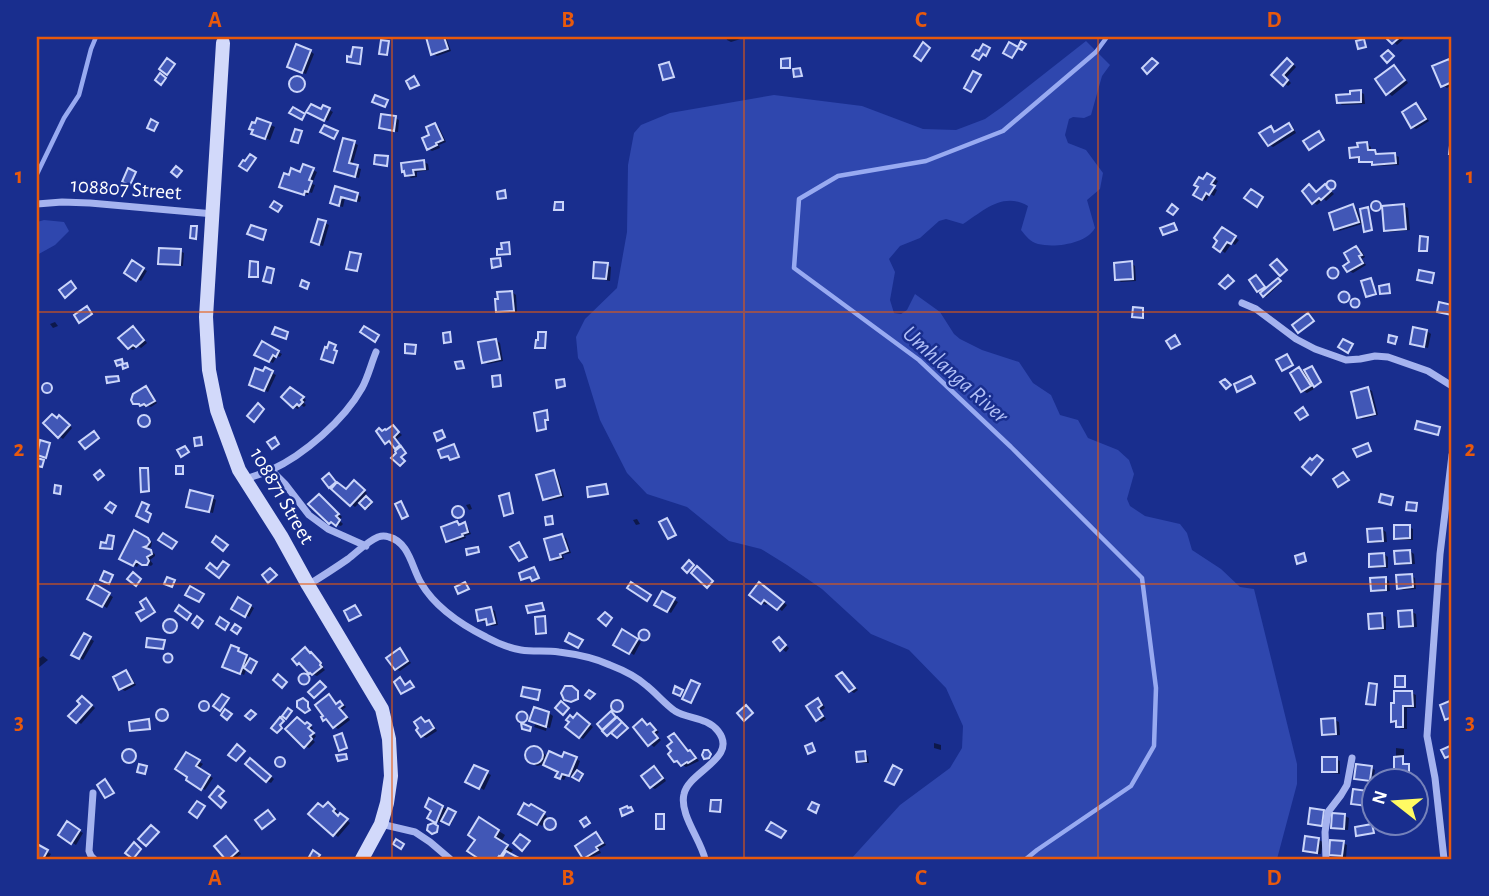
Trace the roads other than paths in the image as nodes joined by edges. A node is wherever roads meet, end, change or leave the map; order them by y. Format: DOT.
graph roads {
  1 [pos="223,43"];
  2 [pos="37,204"];
  3 [pos="214,214"];
  4 [pos="1242,303"];
  5 [pos="376,352"];
  6 [pos="1452,386"];
  7 [pos="1452,455"];
  8 [pos="271,470"];
  9 [pos="245,479"];
  10 [pos="366,546"];
  11 [pos="308,585"];
  12 [pos="1352,758"];
  13 [pos="93,793"];
  14 [pos="380,824"];
  15 [pos="94,859"];
  16 [pos="362,859"];
  17 [pos="450,859"];
  18 [pos="705,859"];
  19 [pos="1326,859"];
  20 [pos="1444,859"];
  1 -- 3 [label="street, 108871 Street"];
  2 -- 3 [label="street, 108807 Street"];
  3 -- 9 [label="street, 108871 Street"];
  4 -- 6 [label="street"];
  5 -- 8 [label="street"];
  7 -- 20 [label="street"];
  8 -- 9 [label="street"];
  8 -- 10 [label="street"];
  9 -- 11 [label="street, 108871 Street"];
  10 -- 11 [label="street"];
  10 -- 18 [label="street"];
  11 -- 14 [label="street, 108871 Street"];
  12 -- 19 [label="street"];
  13 -- 15 [label="street"];
  14 -- 16 [label="street, 108871 Street"];
  14 -- 17 [label="street"];
}
